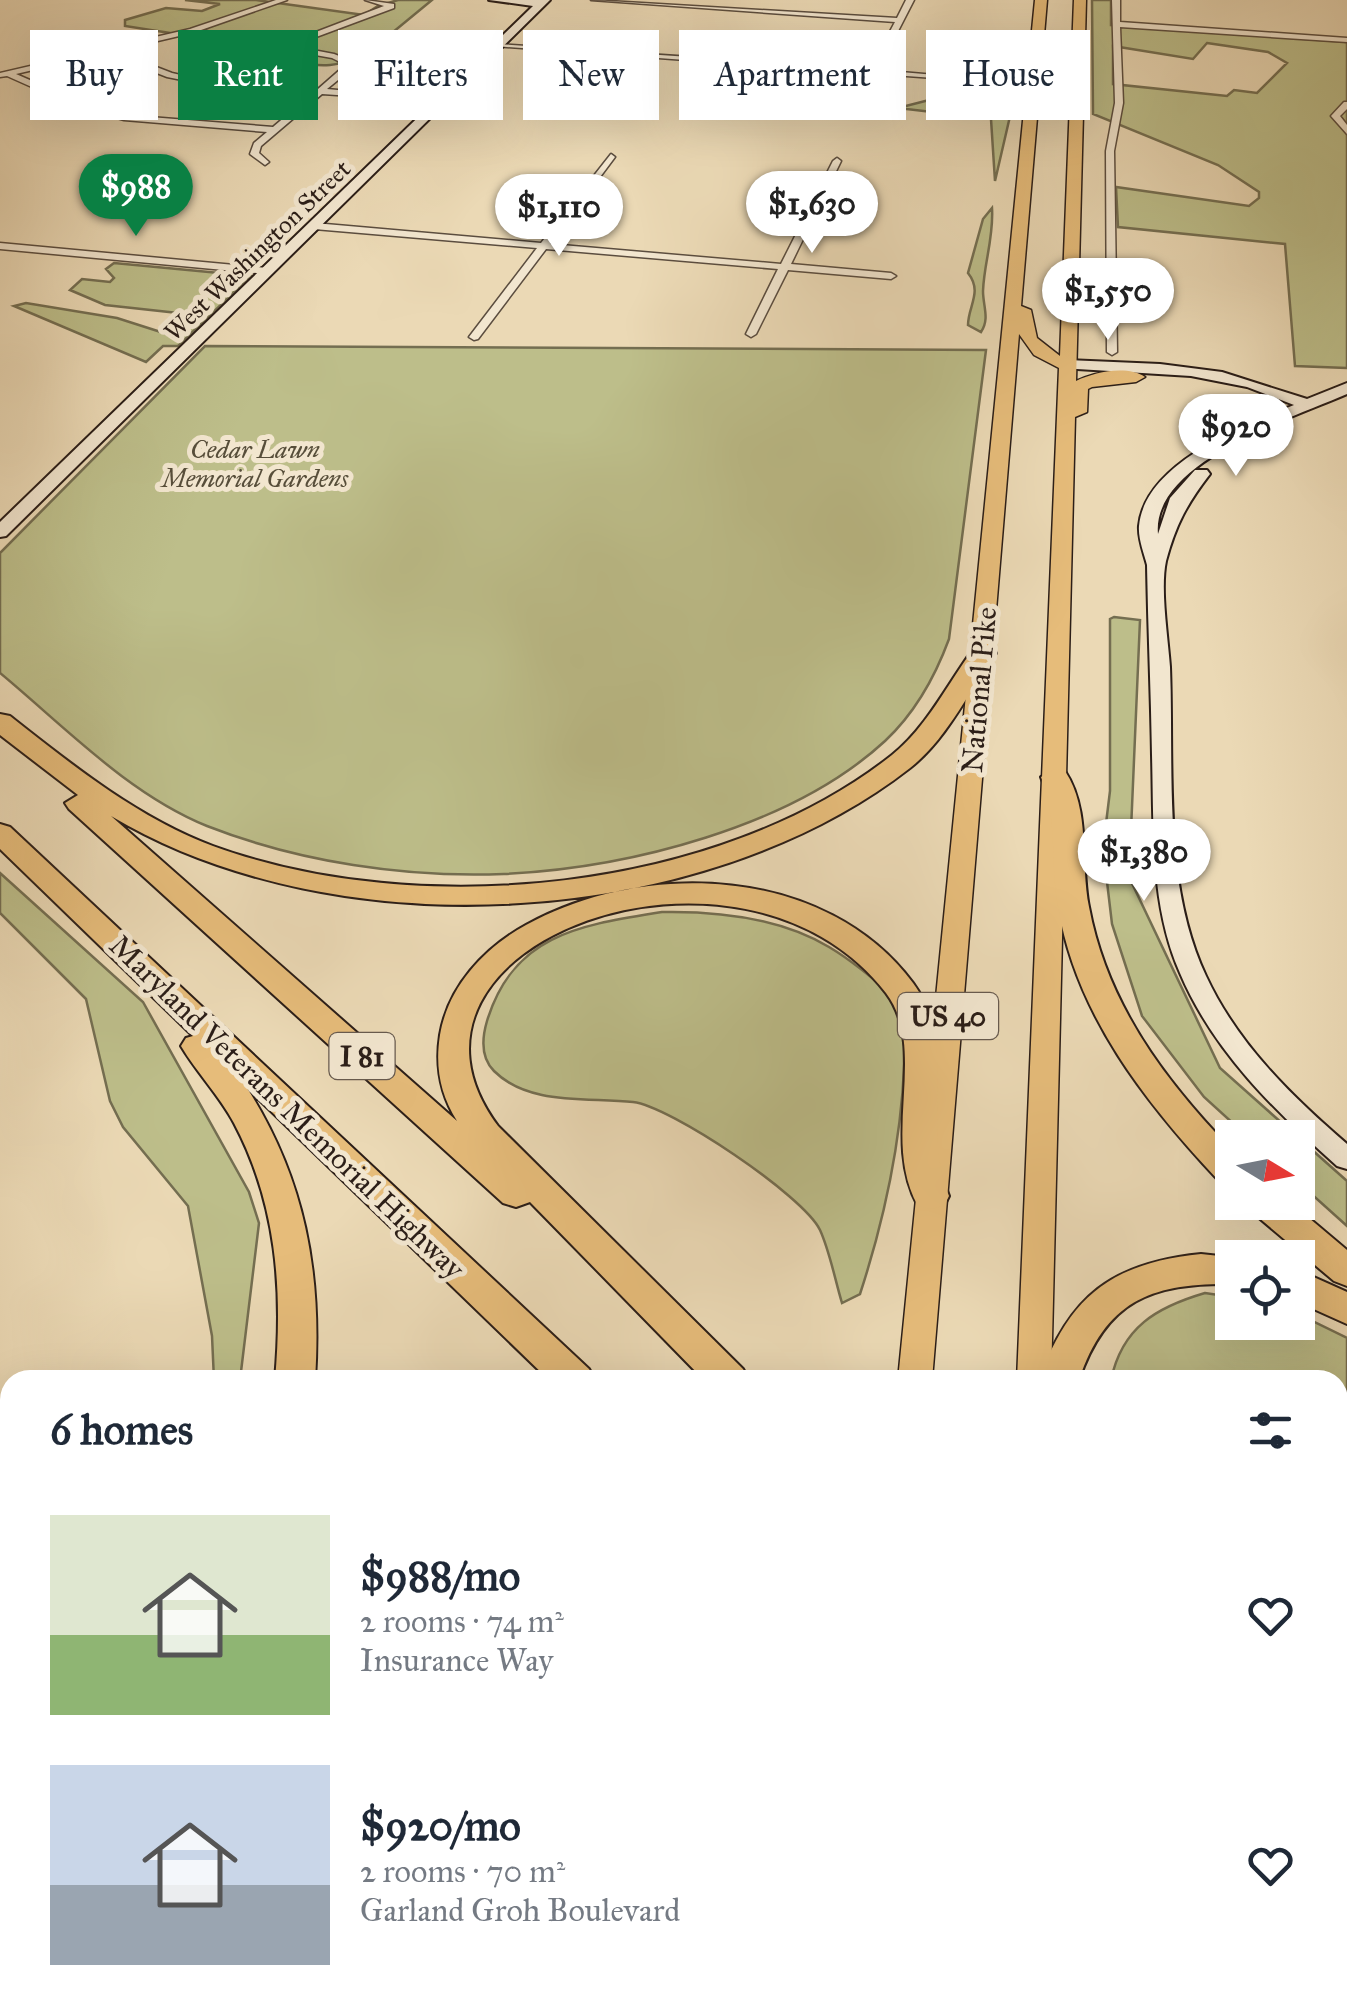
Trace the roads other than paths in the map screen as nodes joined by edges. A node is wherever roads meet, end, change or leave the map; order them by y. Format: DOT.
graph roads {
  1 [pos="283,0"];
  2 [pos="369,0"];
  3 [pos="494,0"];
  4 [pos="595,0"];
  5 [pos="910,0"];
  6 [pos="1041,0"];
  7 [pos="1080,0"];
  8 [pos="1116,0"];
  9 [pos="543,2"];
  10 [pos="900,20"];
  11 [pos="1115,24"];
  12 [pos="195,30"];
  13 [pos="895,30"];
  14 [pos="318,34"];
  15 [pos="1347,40"];
  16 [pos="503,41"];
  17 [pos="503,46"];
  18 [pos="318,54"];
  19 [pos="679,59"];
  20 [pos="30,68"];
  21 [pos="4,74"];
  22 [pos="318,93"];
  23 [pos="338,94"];
  24 [pos="1347,104"];
  25 [pos="286,120"];
  26 [pos="422,120"];
  27 [pos="274,130"];
  28 [pos="1347,130"];
  29 [pos="612,157"];
  30 [pos="836,161"];
  31 [pos="265,162"];
  32 [pos="314,226"];
  33 [pos="0,246"];
  34 [pos="544,246"];
  35 [pos="784,267"];
  36 [pos="1018,267"];
  37 [pos="268,271"];
  38 [pos="891,276"];
  39 [pos="1069,324"];
  40 [pos="751,334"];
  41 [pos="474,338"];
  42 [pos="1112,352"];
  43 [pos="1067,365"];
  44 [pos="1142,373"];
  45 [pos="1347,388"];
  46 [pos="1005,395"];
  47 [pos="1261,396"];
  48 [pos="1309,406"];
  49 [pos="1266,424"];
  50 [pos="0,532"];
  51 [pos="1062,559"];
  52 [pos="1156,565"];
  53 [pos="983,653"];
  54 [pos="0,722"];
  55 [pos="0,732"];
  56 [pos="1055,777"];
  57 [pos="0,833"];
  58 [pos="95,924"];
  59 [pos="1215,1153"];
  60 [pos="1347,1159"];
  61 [pos="931,1196"];
  62 [pos="1286,1220"];
  63 [pos="1215,1268"];
  64 [pos="1347,1271"];
  65 [pos="1315,1294"];
  66 [pos="1347,1310"];
  67 [pos="295,1370"];
  68 [pos="564,1370"];
  69 [pos="716,1370"];
  70 [pos="717,1370"];
  71 [pos="916,1370"];
  72 [pos="1034,1370"];
  73 [pos="1061,1370"];
  1 -- 12 [label="street"];
  2 -- 14 [label="street"];
  3 -- 9 [label="street"];
  4 -- 10 [label="street"];
  5 -- 10 [label="street"];
  6 -- 36 [label="main road, National Pike / US 40"];
  7 -- 39 [label="main road"];
  8 -- 11 [label="street"];
  9 -- 16 [label="street, West Washington Street"];
  10 -- 13 [label="street"];
  11 -- 15 [label="street"];
  11 -- 42 [label="street"];
  17 -- 19 [label="street"];
  18 -- 22 [label="street"];
  20 -- 21 [label="street"];
  21 -- 27 [label="street"];
  22 -- 23 [label="street"];
  24 -- 28 [label="street"];
  25 -- 27 [label="street"];
  26 -- 32 [label="street, West Washington Street"];
  27 -- 31 [label="street"];
  29 -- 34 [label="street"];
  30 -- 35 [label="street"];
  32 -- 34 [label="street"];
  32 -- 37 [label="street, West Washington Street"];
  33 -- 37 [label="street"];
  34 -- 35 [label="street"];
  34 -- 41 [label="street"];
  35 -- 38 [label="street"];
  35 -- 40 [label="street"];
  36 -- 43 [label="main road"];
  36 -- 46 [label="main road, National Pike / US 40"];
  37 -- 50 [label="street, West Washington Street"];
  39 -- 43 [label="main road"];
  39 -- 44 [label="main road"];
  43 -- 44 [label="street"];
  43 -- 46 [label="main road"];
  43 -- 51 [label="main road"];
  44 -- 47 [label="street"];
  44 -- 48 [label="street"];
  44 -- 51 [label="main road"];
  45 -- 48 [label="street"];
  46 -- 53 [label="main road, National Pike / US 40"];
  47 -- 48 [label="street"];
  47 -- 49 [label="street"];
  48 -- 49 [label="street"];
  48 -- 52 [label="street"];
  49 -- 52 [label="street"];
  51 -- 56 [label="main road"];
  52 -- 60 [label="street"];
  53 -- 54 [label="highway"];
  53 -- 61 [label="main road, National Pike / US 40"];
  55 -- 69 [label="highway, I 81"];
  56 -- 59 [label="highway"];
  56 -- 72 [label="main road"];
  57 -- 58 [label="highway, Maryland Veterans Memorial Highway"];
  58 -- 67 [label="highway"];
  58 -- 68 [label="highway, Maryland Veterans Memorial Highway"];
  61 -- 70 [label="highway"];
  61 -- 71 [label="main road, National Pike / US 40"];
  62 -- 64 [label="highway"];
  63 -- 73 [label="highway"];
  65 -- 66 [label="highway"];
}
